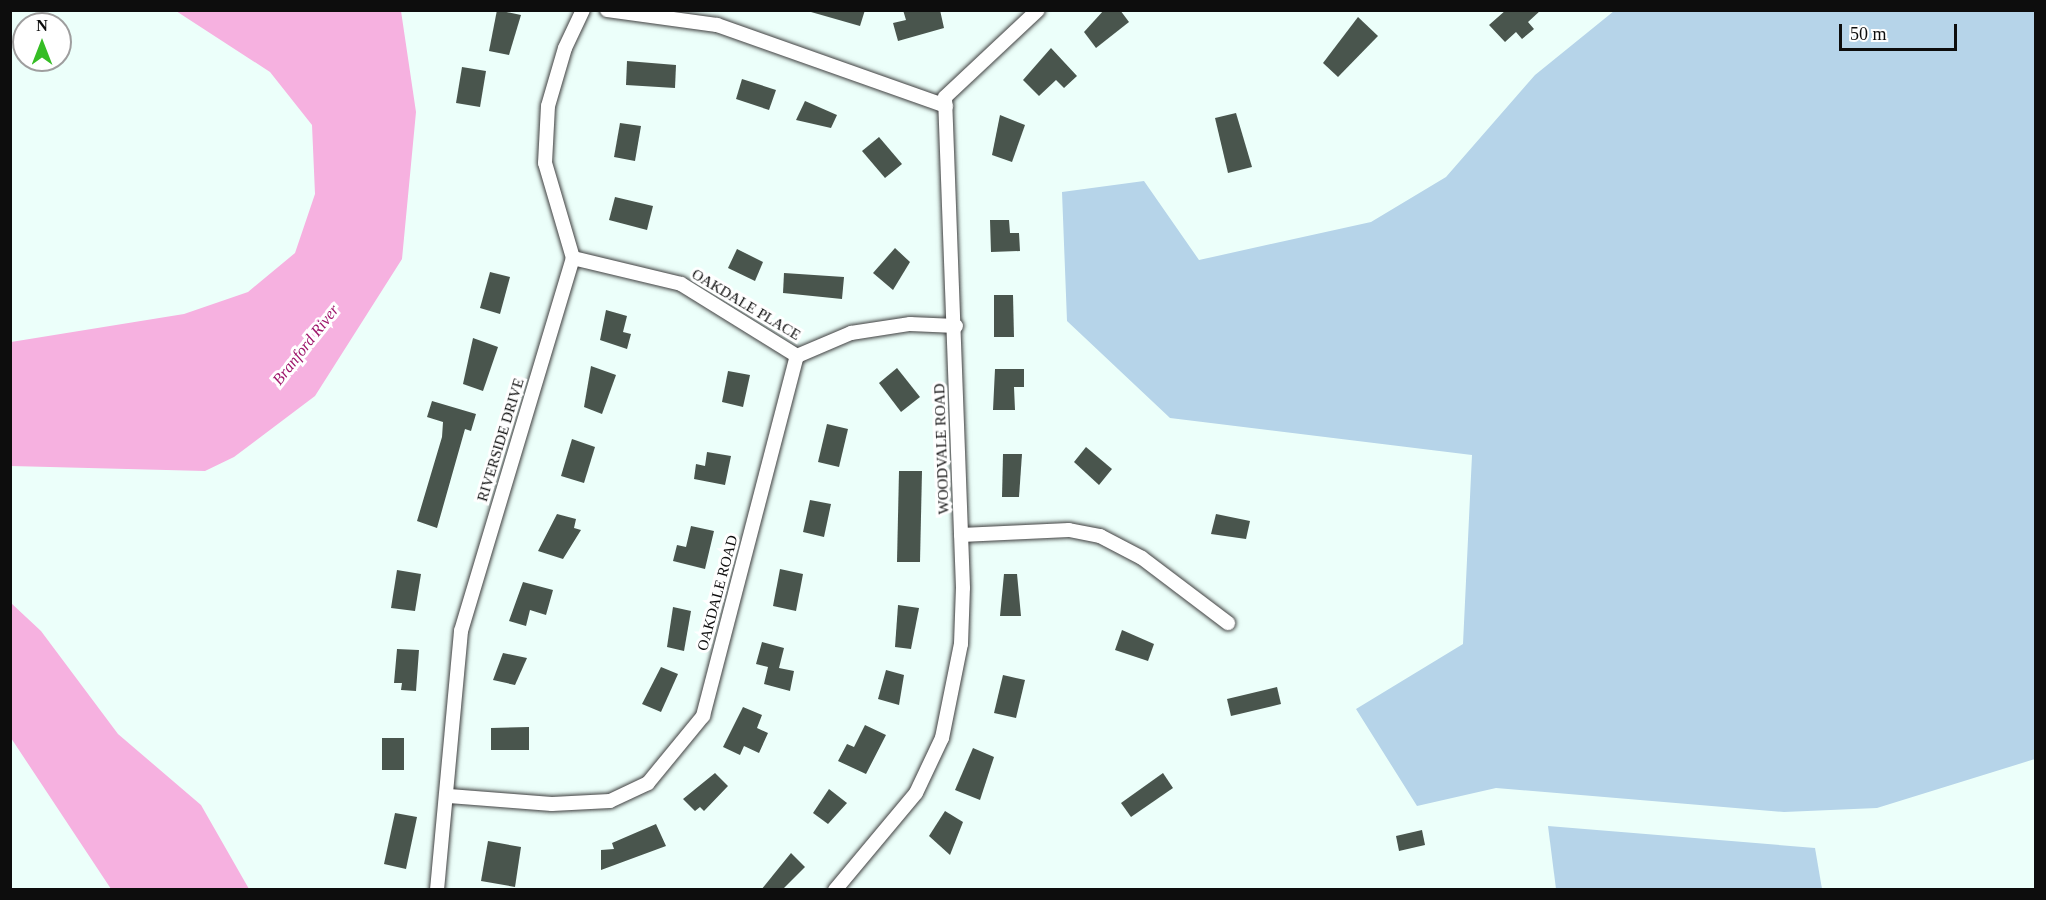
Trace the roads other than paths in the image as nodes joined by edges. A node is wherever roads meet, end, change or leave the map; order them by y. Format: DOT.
graph roads {
  1 [pos="583,10"];
  2 [pos="607,10"];
  3 [pos="1038,10"];
  4 [pos="946,106"];
  5 [pos="573,258"];
  6 [pos="956,326"];
  7 [pos="797,356"];
  8 [pos="961,535"];
  9 [pos="1228,623"];
  10 [pos="449,796"];
  11 [pos="438,890"];
  12 [pos="835,890"];
  1 -- 5 [label="street"];
  2 -- 4 [label="street"];
  3 -- 4 [label="street"];
  4 -- 6 [label="street, WOODVALE ROAD"];
  5 -- 7 [label="street, OAKDALE PLACE"];
  5 -- 10 [label="street, RIVERSIDE DRIVE"];
  6 -- 7 [label="street"];
  6 -- 8 [label="street, WOODVALE ROAD"];
  7 -- 10 [label="street, OAKDALE ROAD"];
  8 -- 9 [label="street"];
  8 -- 12 [label="street, WOODVALE ROAD"];
  10 -- 11 [label="street, RIVERSIDE DRIVE"];
}
